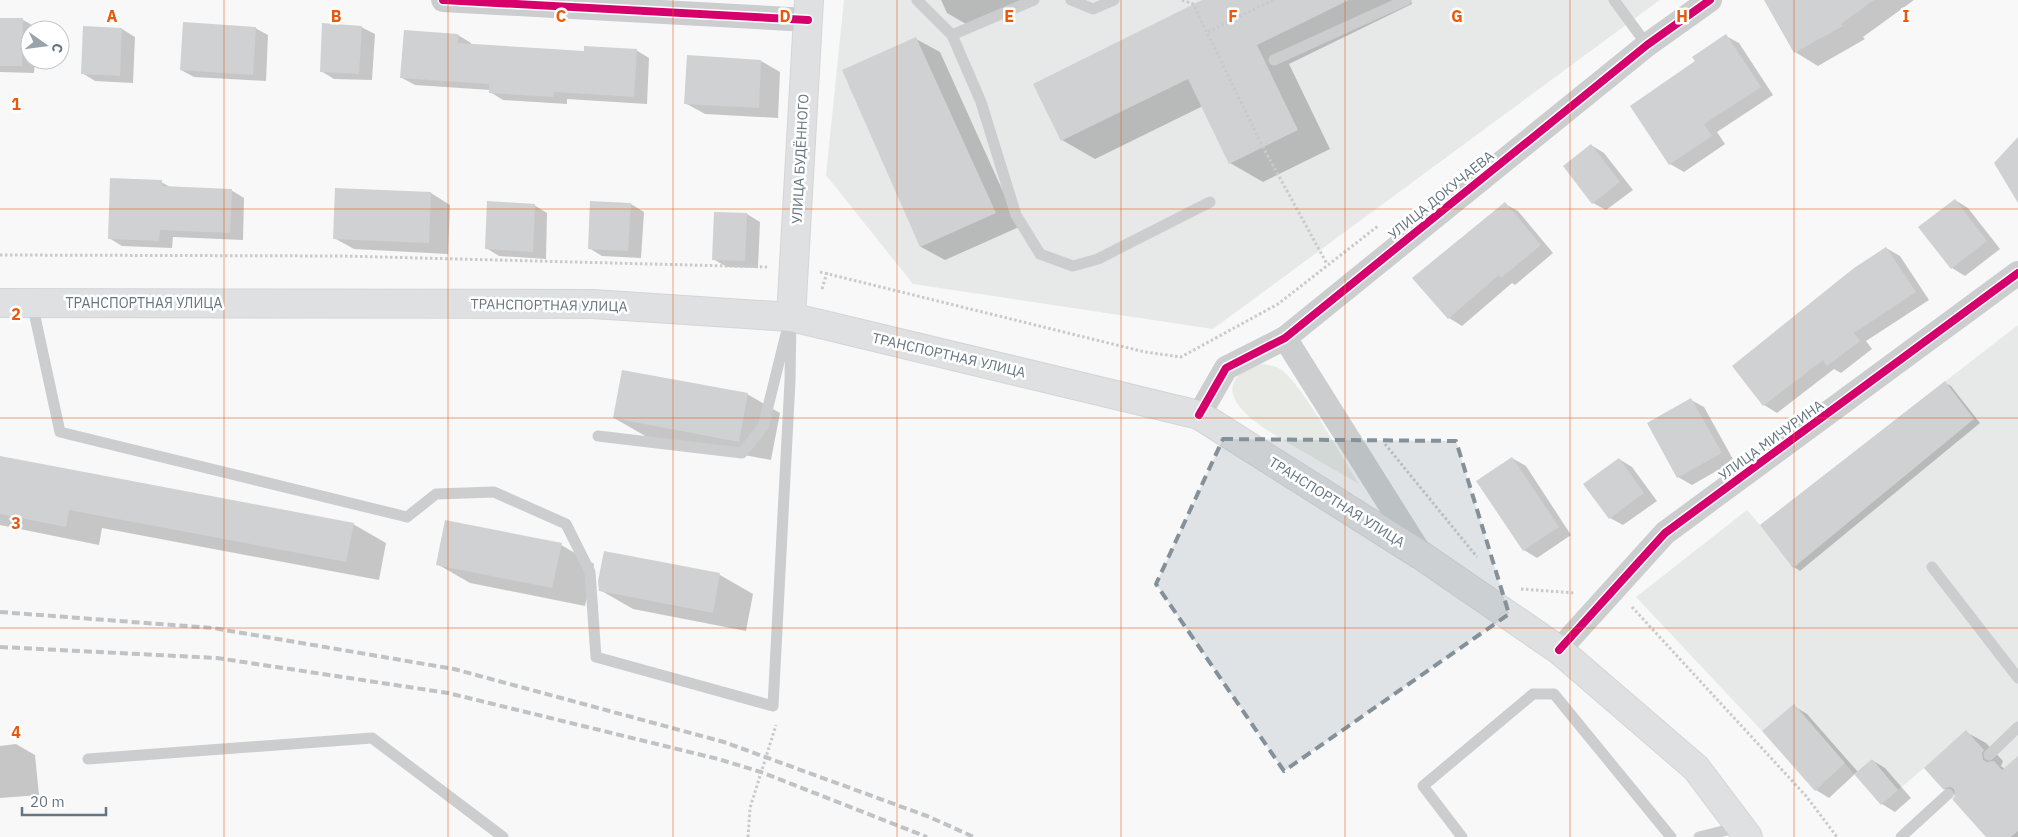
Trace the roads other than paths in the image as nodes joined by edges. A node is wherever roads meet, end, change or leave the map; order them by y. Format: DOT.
graph roads {
  1 [pos="443,0"];
  2 [pos="917,0"];
  3 [pos="1034,0"];
  4 [pos="1071,0"];
  5 [pos="1114,0"];
  6 [pos="1406,0"];
  7 [pos="1614,0"];
  8 [pos="1710,0"];
  9 [pos="808,10"];
  10 [pos="952,34"];
  11 [pos="1647,45"];
  12 [pos="1274,60"];
  13 [pos="1210,202"];
  14 [pos="2018,273"];
  15 [pos="0,303"];
  16 [pos="32,303"];
  17 [pos="790,317"];
  18 [pos="1285,338"];
  19 [pos="1199,414"];
  20 [pos="598,436"];
  21 [pos="1422,556"];
  22 [pos="1932,567"];
  23 [pos="1559,650"];
  24 [pos="2018,678"];
  25 [pos="2018,727"];
  26 [pos="1989,755"];
  27 [pos="88,759"];
  28 [pos="1948,794"];
  29 [pos="1744,832"];
  30 [pos="503,837"];
  31 [pos="1462,837"];
  32 [pos="1671,837"];
  33 [pos="1699,837"];
  34 [pos="1901,837"];
  1 -- 9 [label="street"];
  2 -- 10 [label="lane"];
  3 -- 10 [label="lane"];
  4 -- 5 [label="lane"];
  6 -- 12 [label="lane"];
  7 -- 11 [label="lane"];
  8 -- 11 [label="street, УЛИЦА ДОКУЧАЕВА"];
  9 -- 17 [label="main road, УЛИЦА БУДЁННОГО"];
  10 -- 13 [label="lane"];
  11 -- 18 [label="street, УЛИЦА ДОКУЧАЕВА"];
  14 -- 23 [label="street, УЛИЦА МИЧУРИНА"];
  15 -- 16 [label="main road, ТРАНСПОРТНАЯ УЛИЦА"];
  16 -- 17 [label="main road, ТРАНСПОРТНАЯ УЛИЦА"];
  16 -- 17 [label="lane"];
  17 -- 19 [label="main road, ТРАНСПОРТНАЯ УЛИЦА"];
  17 -- 20 [label="lane"];
  18 -- 19 [label="street, УЛИЦА ДОКУЧАЕВА"];
  18 -- 21 [label="street"];
  19 -- 21 [label="main road, ТРАНСПОРТНАЯ УЛИЦА"];
  21 -- 23 [label="main road, ТРАНСПОРТНАЯ УЛИЦА"];
  22 -- 24 [label="lane"];
  23 -- 29 [label="main road, ТРАНСПОРТНАЯ УЛИЦА"];
  25 -- 26 [label="lane"];
  27 -- 30 [label="lane"];
  28 -- 34 [label="lane"];
  29 -- 33 [label="lane"];
  31 -- 32 [label="lane"];
}
